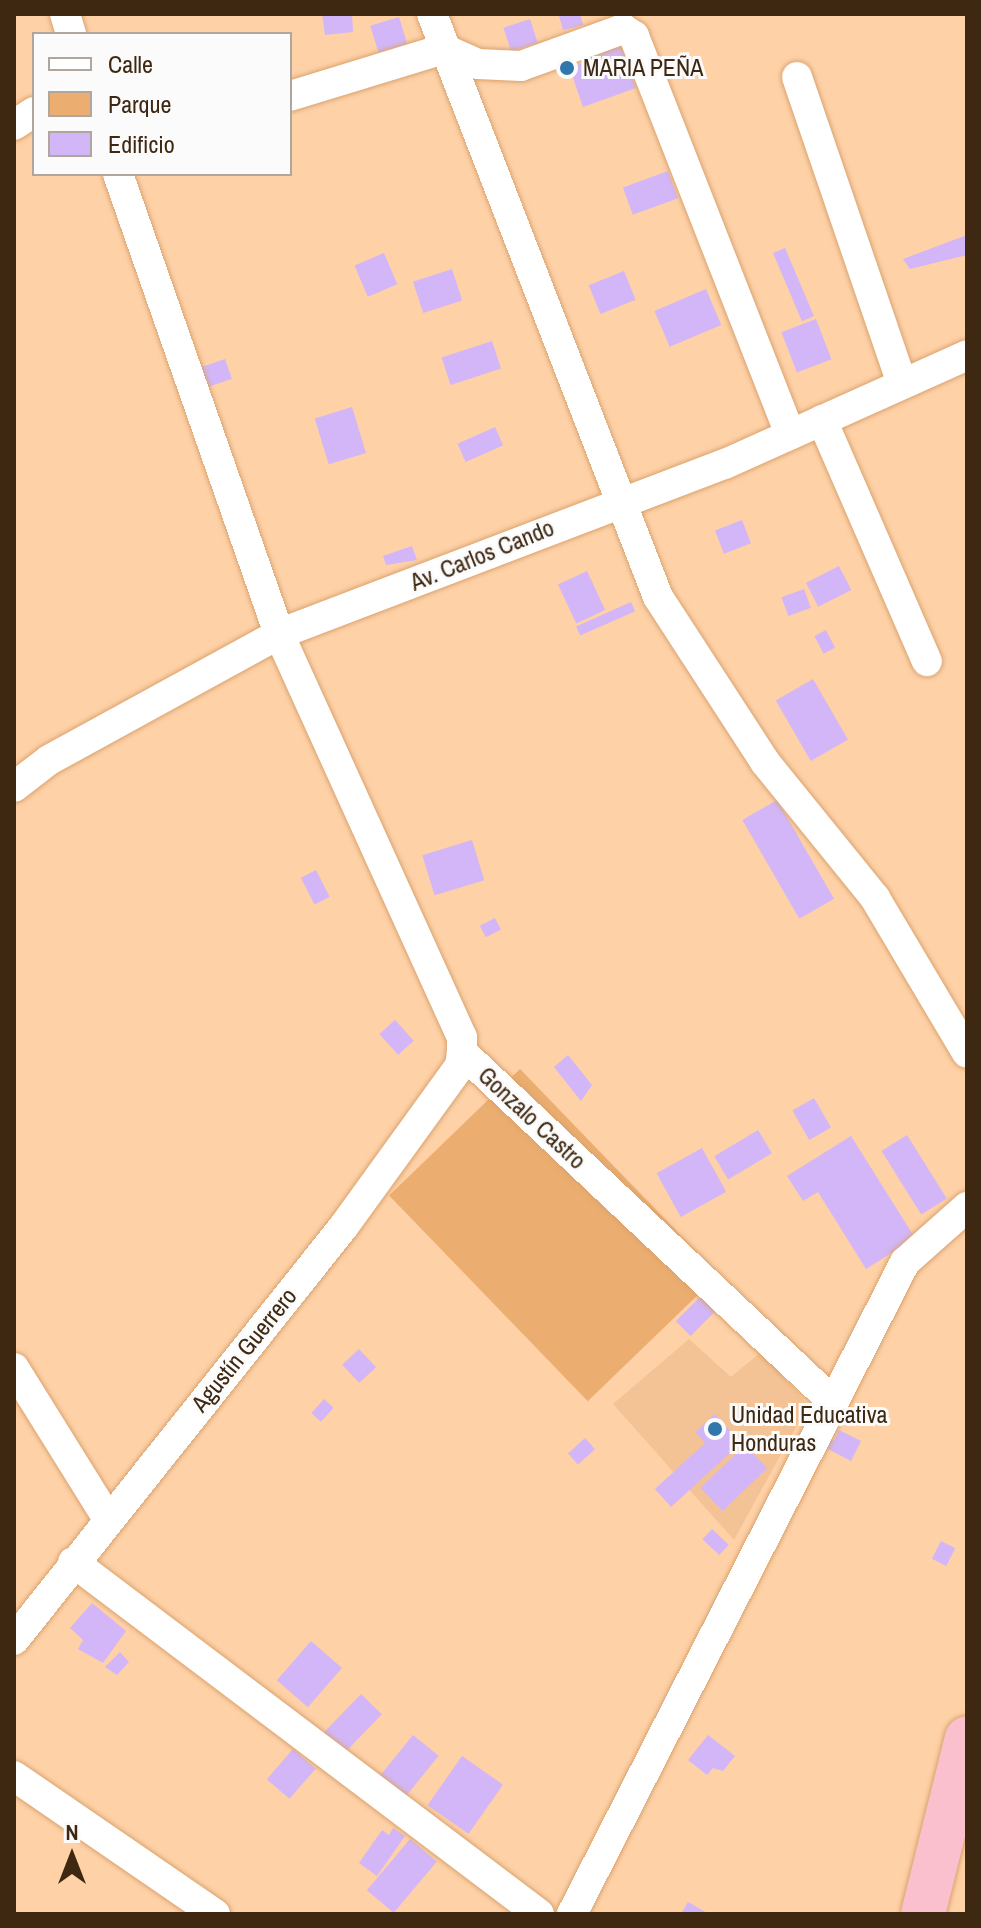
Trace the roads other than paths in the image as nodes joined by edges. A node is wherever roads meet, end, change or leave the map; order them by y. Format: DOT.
graph roads {
  1 [pos="432,14"];
  2 [pos="444,49"];
  3 [pos="797,77"];
  4 [pos="292,95"];
  5 [pos="32,113"];
  6 [pos="14,125"];
  7 [pos="119,176"];
  8 [pos="967,355"];
  9 [pos="902,384"];
  10 [pos="822,420"];
  11 [pos="790,435"];
  12 [pos="616,501"];
  13 [pos="279,634"];
  14 [pos="927,661"];
  15 [pos="14,787"];
  16 [pos="462,1052"];
  17 [pos="967,1053"];
  18 [pos="967,1207"];
  19 [pos="14,1368"];
  20 [pos="831,1400"];
  21 [pos="108,1519"];
  22 [pos="73,1562"];
  23 [pos="14,1640"];
  24 [pos="967,1738"];
  25 [pos="14,1776"];
  26 [pos="215,1914"];
  27 [pos="539,1914"];
  28 [pos="572,1914"];
  29 [pos="923,1914"];
  1 -- 2 [label="street"];
  2 -- 4 [label="street"];
  2 -- 11 [label="street"];
  2 -- 12 [label="street"];
  3 -- 9 [label="street"];
  5 -- 6 [label="street"];
  7 -- 13 [label="street, Gonzalo Castro"];
  8 -- 9 [label="street, Av. Carlos Cando"];
  9 -- 10 [label="street, Av. Carlos Cando"];
  10 -- 11 [label="street, Av. Carlos Cando"];
  10 -- 14 [label="street"];
  11 -- 12 [label="street, Av. Carlos Cando"];
  12 -- 13 [label="street, Av. Carlos Cando"];
  12 -- 17 [label="street"];
  13 -- 15 [label="street, Av. Carlos Cando"];
  13 -- 16 [label="street, Gonzalo Castro"];
  16 -- 20 [label="street, Gonzalo Castro"];
  16 -- 21 [label="street, Agustín Guerrero"];
  18 -- 20 [label="street"];
  19 -- 21 [label="street"];
  20 -- 28 [label="street"];
  21 -- 22 [label="street, Agustín Guerrero"];
  22 -- 23 [label="street, Agustín Guerrero"];
  22 -- 27 [label="street"];
  24 -- 29 [label="highway"];
  25 -- 26 [label="street"];
}
